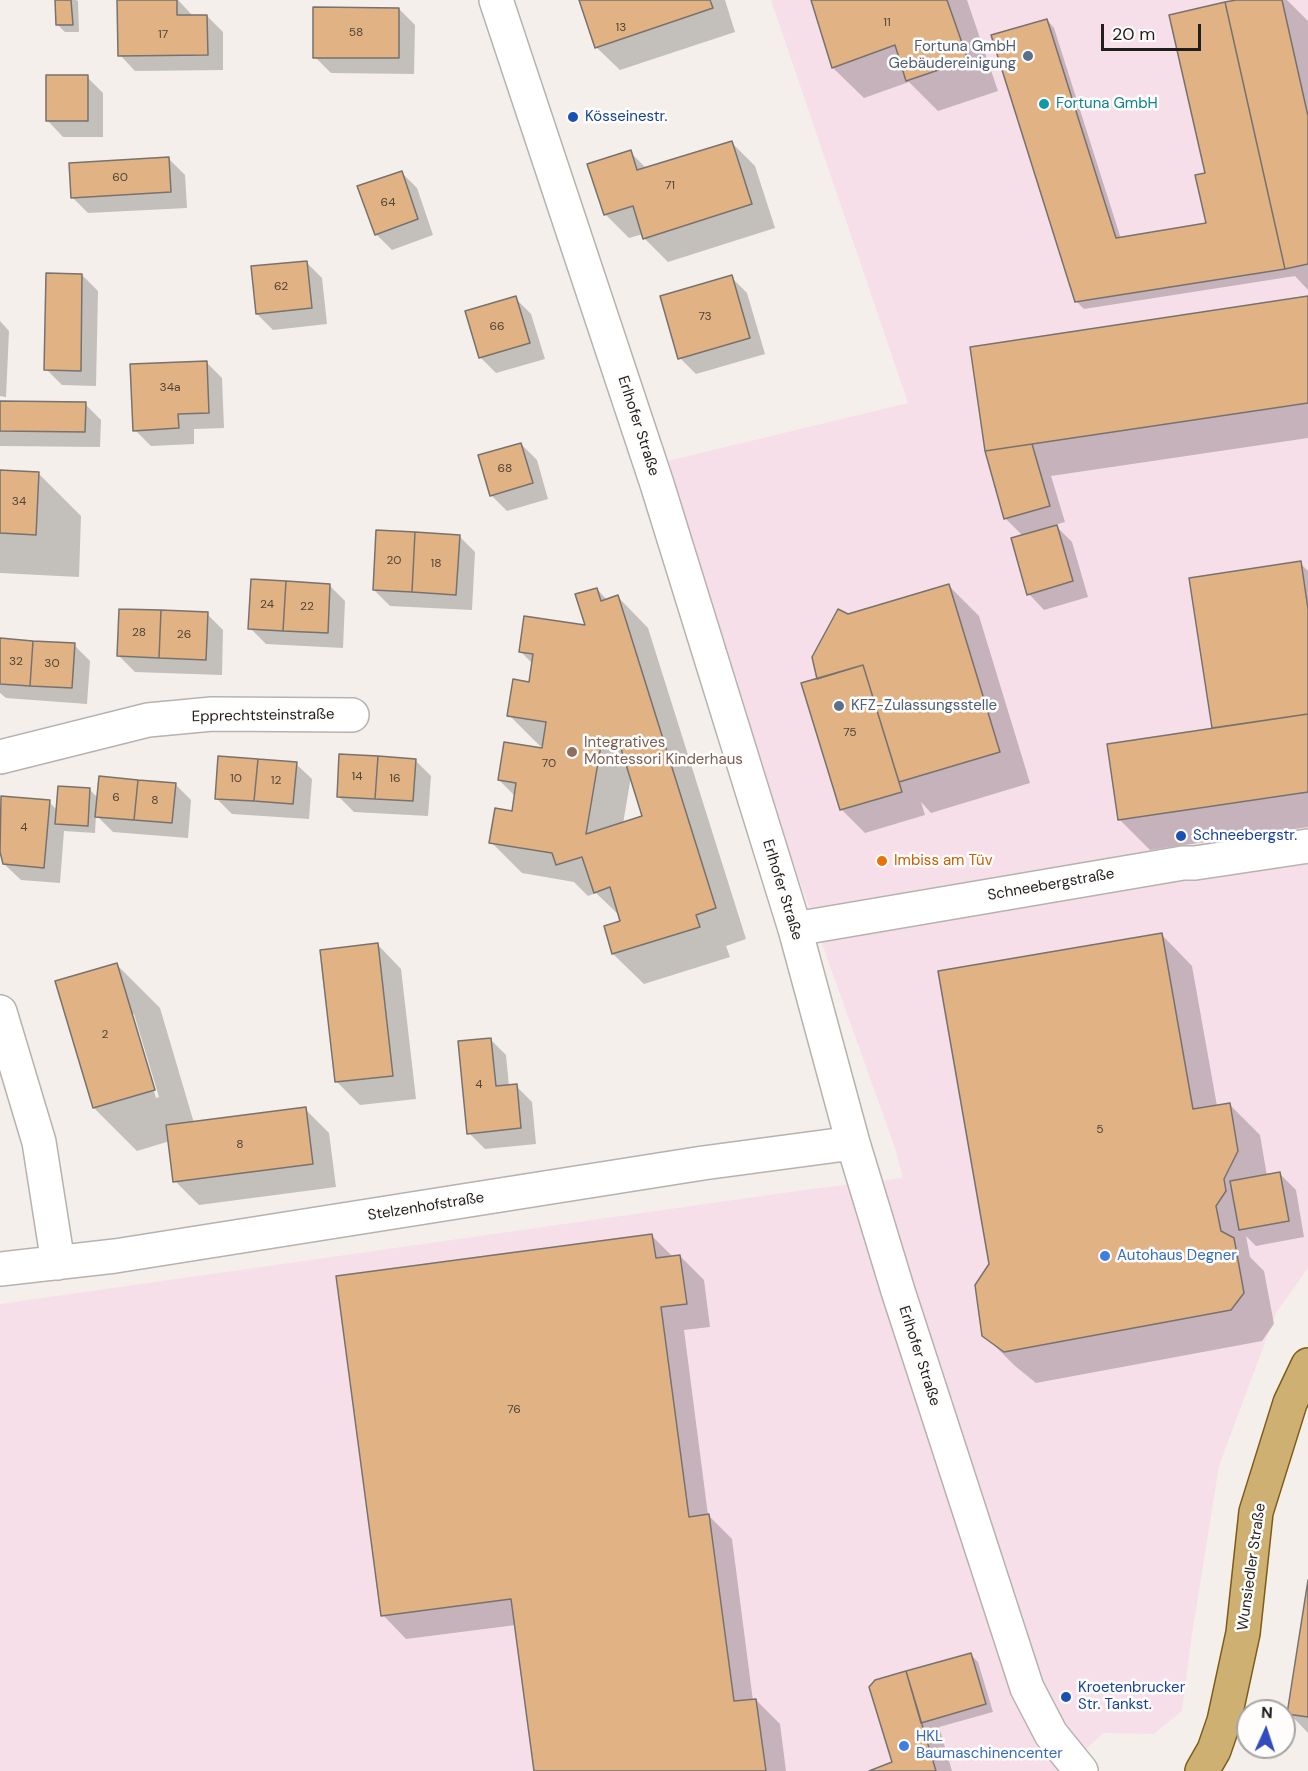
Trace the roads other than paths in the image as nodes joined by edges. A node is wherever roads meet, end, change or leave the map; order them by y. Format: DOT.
graph roads {
  1 [pos="496,0"];
  2 [pos="352,715"];
  3 [pos="0,757"];
  4 [pos="1308,846"];
  5 [pos="795,929"];
  6 [pos="0,1012"];
  7 [pos="853,1143"];
  8 [pos="58,1263"];
  9 [pos="0,1269"];
  10 [pos="1308,1365"];
  11 [pos="1082,1771"];
  12 [pos="1202,1771"];
  1 -- 5 [label="street, Erlhofer Straße"];
  2 -- 3 [label="street, Epprechtsteinstraße"];
  4 -- 5 [label="street, Schneebergstraße"];
  5 -- 7 [label="street, Erlhofer Straße"];
  6 -- 8 [label="street"];
  7 -- 8 [label="street, Stelzenhofstraße"];
  7 -- 11 [label="street, Erlhofer Straße"];
  8 -- 9 [label="street, Stelzenhofstraße"];
  10 -- 12 [label="main road, Wunsiedler Straße"];
}
